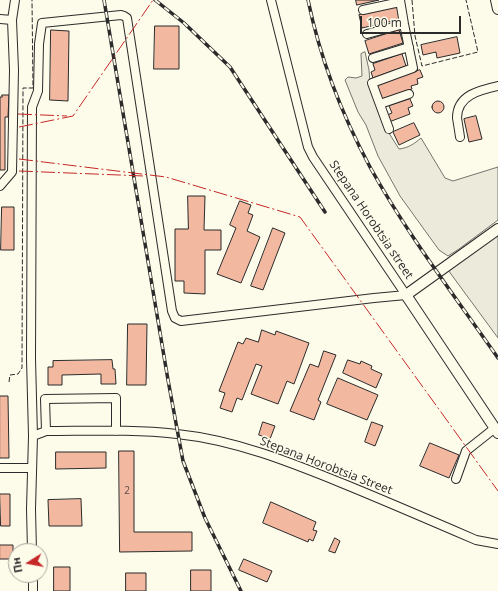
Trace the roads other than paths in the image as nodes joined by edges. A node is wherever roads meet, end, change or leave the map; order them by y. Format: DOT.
graph roads {
  1 [pos="15,0"];
  2 [pos="271,0"];
  3 [pos="496,0"];
  4 [pos="400,1"];
  5 [pos="498,9"];
  6 [pos="363,10"];
  7 [pos="0,19"];
  8 [pos="12,20"];
  9 [pos="404,24"];
  10 [pos="367,34"];
  11 [pos="409,47"];
  12 [pos="373,58"];
  13 [pos="498,86"];
  14 [pos="409,94"];
  15 [pos="380,104"];
  16 [pos="389,129"];
  17 [pos="460,137"];
  18 [pos="0,186"];
  19 [pos="498,229"];
  20 [pos="406,295"];
  21 [pos="496,430"];
  22 [pos="46,431"];
  23 [pos="116,431"];
  24 [pos="33,436"];
  25 [pos="0,468"];
  26 [pos="32,468"];
  27 [pos="456,479"];
  28 [pos="32,543"];
  29 [pos="498,544"];
  1 -- 8 [label="street"];
  2 -- 20 [label="street, Stepana Horobtsia street"];
  3 -- 5 [label="main road"];
  4 -- 6 [label="street"];
  4 -- 9 [label="street"];
  7 -- 8 [label="street"];
  8 -- 18 [label="street"];
  9 -- 10 [label="street"];
  9 -- 11 [label="street"];
  11 -- 12 [label="street"];
  11 -- 15 [label="street"];
  13 -- 17 [label="street"];
  14 -- 15 [label="street"];
  15 -- 16 [label="street"];
  19 -- 20 [label="main road"];
  20 -- 21 [label="main road, Stepana Horobtsia street"];
  20 -- 24 [label="street"];
  21 -- 27 [label="street"];
  22 -- 23 [label="street, Stepana Horobtsia Street"];
  22 -- 23 [label="street"];
  22 -- 24 [label="street"];
  23 -- 29 [label="street, Stepana Horobtsia Street"];
  24 -- 26 [label="street"];
  25 -- 26 [label="street"];
  26 -- 28 [label="street"];
}
